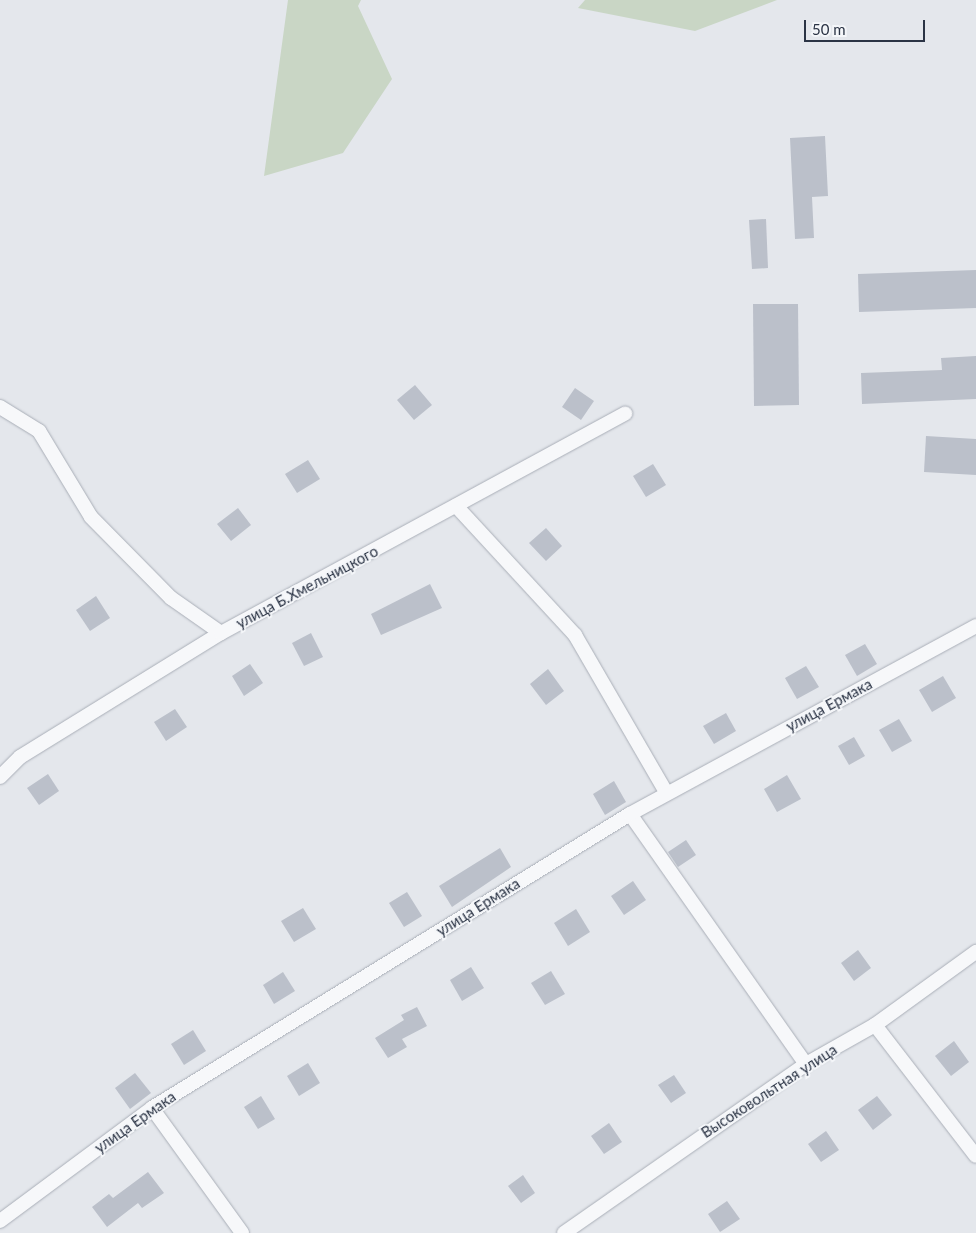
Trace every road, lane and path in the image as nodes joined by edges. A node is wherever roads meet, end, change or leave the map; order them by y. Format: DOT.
graph roads {
  1 [pos="0,407"];
  2 [pos="625,414"];
  3 [pos="456,506"];
  4 [pos="976,626"];
  5 [pos="221,633"];
  6 [pos="0,777"];
  7 [pos="666,792"];
  8 [pos="630,814"];
  9 [pos="976,952"];
  10 [pos="875,1025"];
  11 [pos="806,1064"];
  12 [pos="152,1108"];
  13 [pos="976,1156"];
  14 [pos="0,1221"];
  15 [pos="242,1233"];
  16 [pos="564,1233"];
  1 -- 5 [label="street"];
  2 -- 3 [label="street, улица Б.Хмельницкого"];
  3 -- 5 [label="street, улица Б.Хмельницкого"];
  3 -- 7 [label="street"];
  4 -- 7 [label="street, улица Ермака"];
  5 -- 6 [label="street, улица Б.Хмельницкого"];
  7 -- 8 [label="street, улица Ермака"];
  8 -- 11 [label="street"];
  8 -- 12 [label="street, улица Ермака"];
  9 -- 10 [label="street, Высоковольтная улица"];
  10 -- 11 [label="street, Высоковольтная улица"];
  10 -- 13 [label="street"];
  11 -- 16 [label="street, Высоковольтная улица"];
  12 -- 14 [label="street, улица Ермака"];
  12 -- 15 [label="street"];
}
